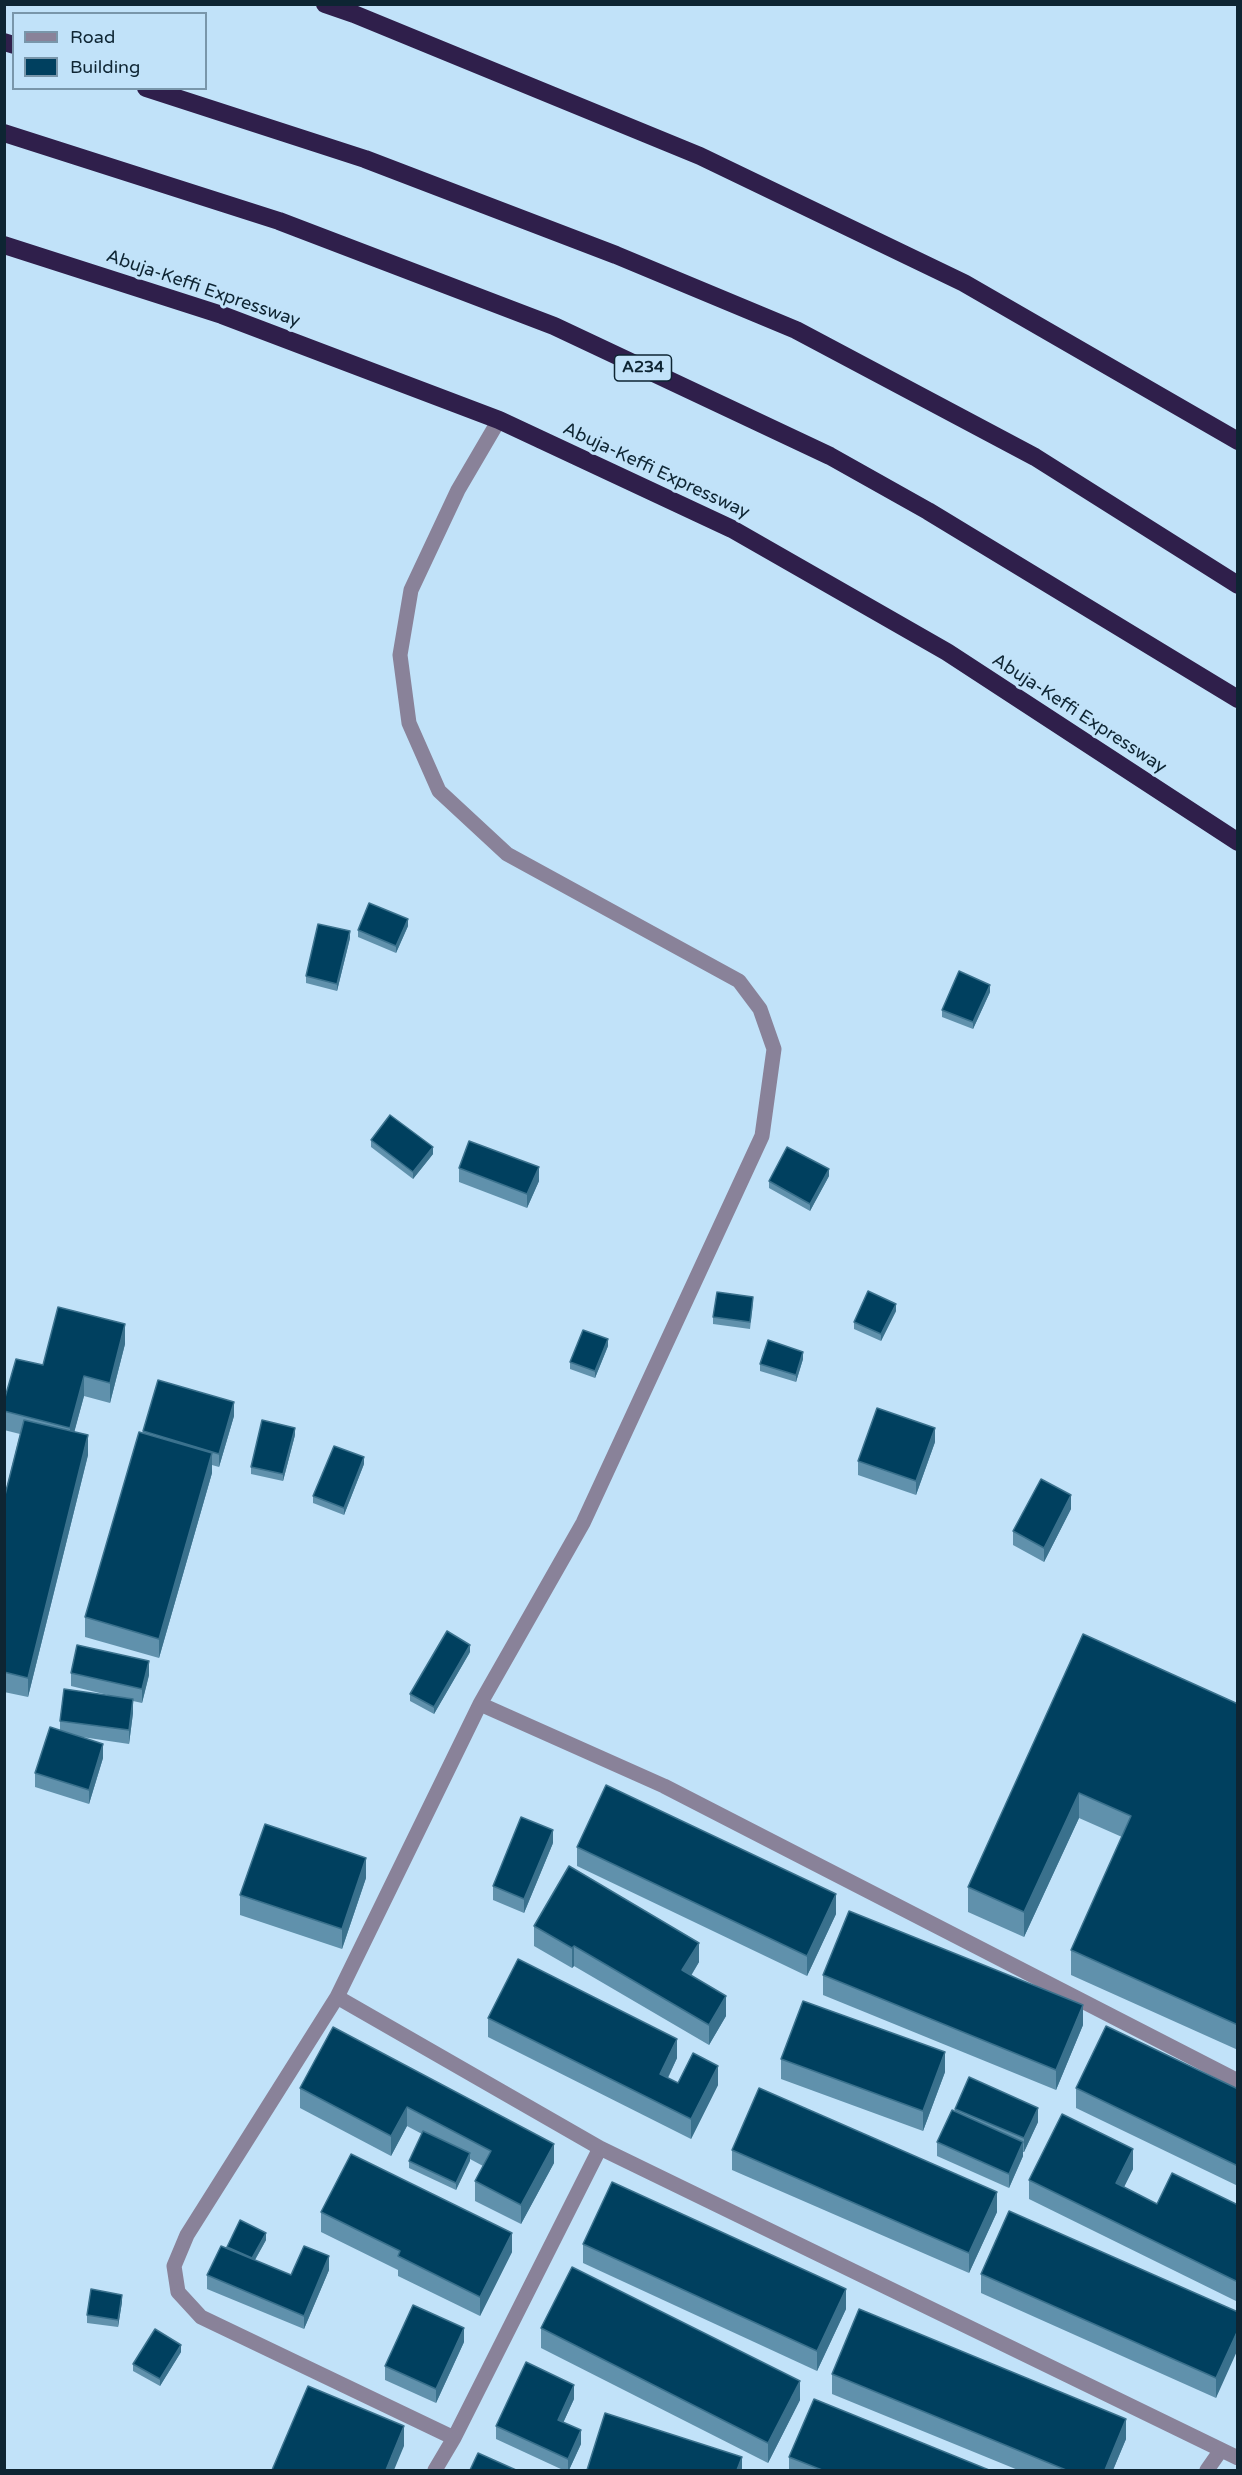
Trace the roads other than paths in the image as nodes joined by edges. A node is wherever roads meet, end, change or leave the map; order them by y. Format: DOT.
graph roads {
  1 [pos="325,4"];
  2 [pos="152,90"];
  3 [pos="4,133"];
  4 [pos="4,245"];
  5 [pos="499,420"];
  6 [pos="1238,441"];
  7 [pos="1238,585"];
  8 [pos="1238,699"];
  9 [pos="1238,842"];
  10 [pos="480,1704"];
  11 [pos="337,1997"];
  12 [pos="1238,2080"];
  13 [pos="600,2148"];
  14 [pos="453,2438"];
  15 [pos="1221,2450"];
  16 [pos="1238,2458"];
  17 [pos="435,2470"];
  18 [pos="1207,2470"];
  1 -- 6 [label="highway"];
  2 -- 7 [label="highway"];
  3 -- 8 [label="highway, A234"];
  4 -- 5 [label="highway, Abuja-Keffi Expressway"];
  5 -- 9 [label="highway, Abuja-Keffi Expressway"];
  5 -- 10 [label="street"];
  10 -- 11 [label="street"];
  10 -- 12 [label="street"];
  11 -- 13 [label="street"];
  11 -- 14 [label="street"];
  13 -- 14 [label="street"];
  13 -- 15 [label="street"];
  14 -- 17 [label="street"];
  15 -- 16 [label="street"];
  15 -- 18 [label="street"];
}
